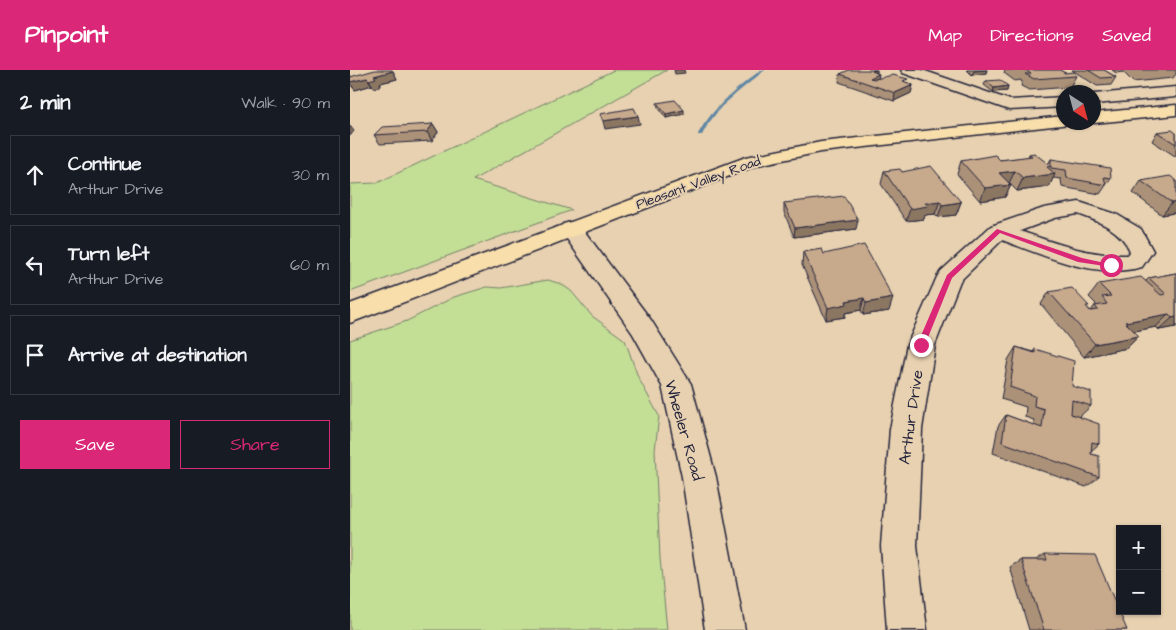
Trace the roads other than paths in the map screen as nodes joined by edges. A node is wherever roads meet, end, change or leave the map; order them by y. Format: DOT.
graph roads {
  1 [pos="908,70"];
  2 [pos="1176,92"];
  3 [pos="1101,99"];
  4 [pos="1056,106"];
  5 [pos="1176,110"];
  6 [pos="1101,117"];
  7 [pos="1056,122"];
  8 [pos="570,229"];
  9 [pos="999,231"];
  10 [pos="350,314"];
  11 [pos="725,630"];
  12 [pos="907,630"];
  1 -- 4 [label="street"];
  2 -- 3 [label="street"];
  5 -- 6 [label="main road"];
  7 -- 8 [label="main road, Pleasant Valley Road"];
  8 -- 10 [label="main road, Pleasant Valley Road"];
  8 -- 11 [label="street, Wheeler Road"];
  9 -- 9 [label="street, Arthur Drive"];
  9 -- 12 [label="street, Arthur Drive"];
}
